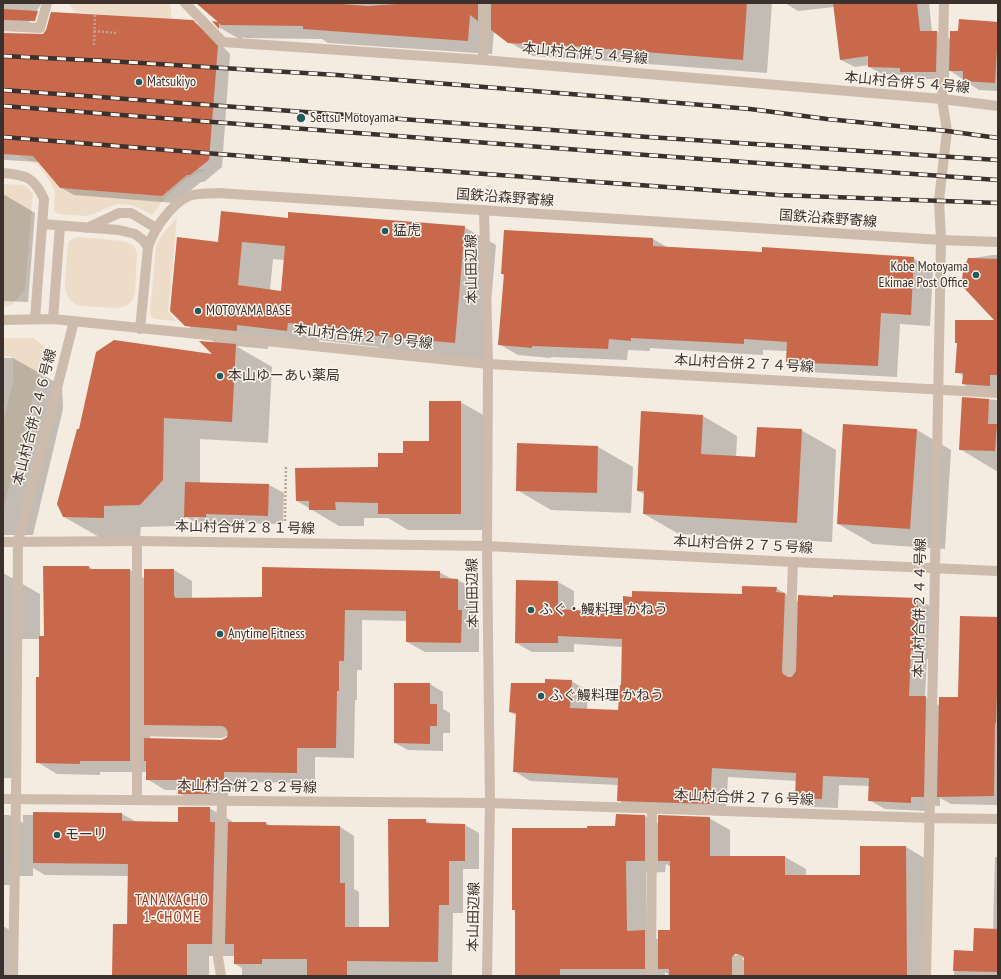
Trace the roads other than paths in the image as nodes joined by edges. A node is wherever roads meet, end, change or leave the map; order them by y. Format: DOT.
graph roads {
  1 [pos="47,3"];
  2 [pos="185,3"];
  3 [pos="484,3"];
  4 [pos="944,3"];
  5 [pos="3,26"];
  6 [pos="483,60"];
  7 [pos="942,99"];
  8 [pos="998,106"];
  9 [pos="3,173"];
  10 [pos="484,210"];
  11 [pos="42,226"];
  12 [pos="60,226"];
  13 [pos="87,228"];
  14 [pos="156,228"];
  15 [pos="942,240"];
  16 [pos="998,242"];
  17 [pos="148,247"];
  18 [pos="35,319"];
  19 [pos="53,319"];
  20 [pos="3,320"];
  21 [pos="74,321"];
  22 [pos="140,329"];
  23 [pos="488,364"];
  24 [pos="938,389"];
  25 [pos="998,393"];
  26 [pos="137,541"];
  27 [pos="3,542"];
  28 [pos="18,542"];
  29 [pos="487,546"];
  30 [pos="793,562"];
  31 [pos="934,567"];
  32 [pos="998,570"];
  33 [pos="789,671"];
  34 [pos="136,731"];
  35 [pos="222,733"];
  36 [pos="3,799"];
  37 [pos="16,799"];
  38 [pos="136,800"];
  39 [pos="222,801"];
  40 [pos="490,803"];
  41 [pos="652,809"];
  42 [pos="930,818"];
  43 [pos="998,819"];
  44 [pos="738,960"];
  45 [pos="12,976"];
  46 [pos="221,976"];
  47 [pos="487,976"];
  48 [pos="651,976"];
  49 [pos="738,976"];
  50 [pos="926,976"];
  1 -- 5 [label="street"];
  2 -- 6 [label="street, 本山村合併５４号線"];
  3 -- 6 [label="street"];
  4 -- 7 [label="street, 本山村合併２４４号線"];
  6 -- 7 [label="street, 本山村合併５４号線"];
  7 -- 8 [label="street, 本山村合併５４号線"];
  7 -- 15 [label="street, 本山村合併２４４号線"];
  9 -- 11 [label="street"];
  10 -- 14 [label="street, 国鉄沿森野寄線"];
  10 -- 15 [label="street, 国鉄沿森野寄線"];
  10 -- 23 [label="street, 本山田辺線"];
  11 -- 12 [label="street"];
  11 -- 18 [label="street"];
  12 -- 13 [label="street"];
  12 -- 19 [label="street"];
  13 -- 14 [label="street"];
  13 -- 17 [label="street"];
  14 -- 17 [label="street, 国鉄沿森野寄線"];
  15 -- 16 [label="street, 国鉄沿森野寄線"];
  15 -- 24 [label="street, 本山村合併２４４号線"];
  17 -- 22 [label="street, 国鉄沿森野寄線"];
  18 -- 19 [label="street, 本山村合併２７９号線"];
  18 -- 20 [label="street, 本山村合併２７９号線"];
  19 -- 21 [label="street, 本山村合併２７９号線"];
  21 -- 22 [label="street, 本山村合併２７９号線"];
  21 -- 28 [label="street, 本山村合併２４６号線"];
  22 -- 23 [label="street, 本山村合併２７９号線"];
  23 -- 24 [label="street, 本山村合併２７４号線"];
  23 -- 29 [label="street, 本山田辺線"];
  24 -- 25 [label="street, 本山村合併２７４号線"];
  24 -- 31 [label="street, 本山村合併２４４号線"];
  26 -- 28 [label="street, 本山村合併２８１号線"];
  26 -- 29 [label="street, 本山村合併２８１号線"];
  26 -- 34 [label="street"];
  27 -- 28 [label="street, 本山村合併２８１号線"];
  28 -- 37 [label="street, 本山村合併２４６号線"];
  29 -- 30 [label="street, 本山村合併２７５号線"];
  29 -- 40 [label="street, 本山田辺線"];
  30 -- 31 [label="street, 本山村合併２７５号線"];
  30 -- 33 [label="street"];
  31 -- 32 [label="street, 本山村合併２７５号線"];
  31 -- 42 [label="street, 本山村合併２４４号線"];
  34 -- 35 [label="street"];
  34 -- 38 [label="street"];
  36 -- 37 [label="street, 本山村合併２８２号線"];
  37 -- 38 [label="street, 本山村合併２８２号線"];
  37 -- 45 [label="street, 本山村合併２４６号線"];
  38 -- 39 [label="street, 本山村合併２８２号線"];
  39 -- 40 [label="street, 本山村合併２８２号線"];
  39 -- 46 [label="street"];
  40 -- 41 [label="street, 本山村合併２７６号線"];
  40 -- 47 [label="street, 本山田辺線"];
  41 -- 42 [label="street, 本山村合併２７６号線"];
  41 -- 48 [label="street"];
  42 -- 43 [label="street, 本山村合併２７６号線"];
  42 -- 50 [label="street, 本山村合併２４４号線"];
  44 -- 49 [label="street"];
}
